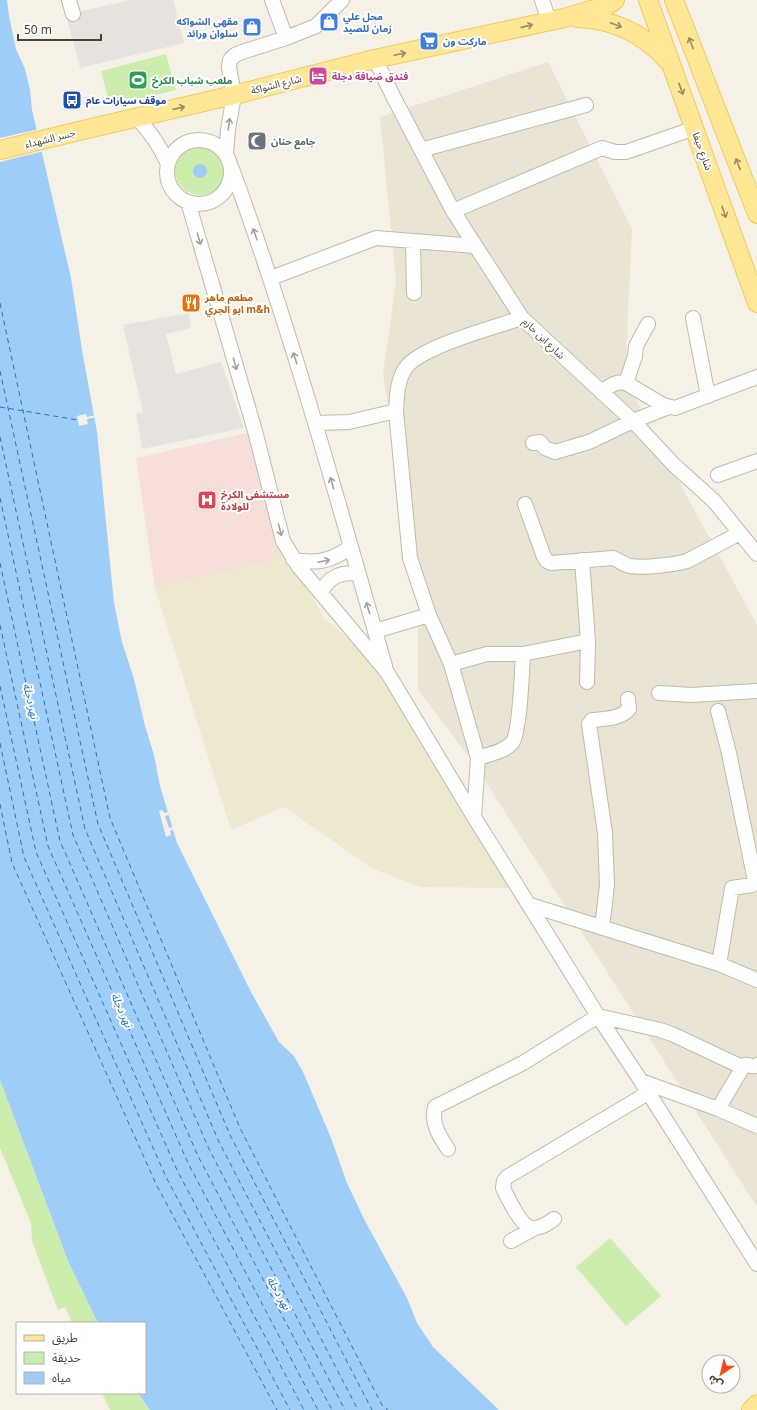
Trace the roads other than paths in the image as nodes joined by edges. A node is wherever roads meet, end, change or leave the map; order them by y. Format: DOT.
graph roads {
  1 [pos="70,0"];
  2 [pos="272,0"];
  3 [pos="342,0"];
  4 [pos="542,0"];
  5 [pos="615,0"];
  6 [pos="648,0"];
  7 [pos="674,0"];
  8 [pos="73,14"];
  9 [pos="556,19"];
  10 [pos="286,38"];
  11 [pos="375,59"];
  12 [pos="673,66"];
  13 [pos="234,95"];
  14 [pos="586,105"];
  15 [pos="136,117"];
  16 [pos="100,126"];
  17 [pos="695,128"];
  18 [pos="0,150"];
  19 [pos="421,150"];
  20 [pos="226,153"];
  21 [pos="168,164"];
  22 [pos="232,169"];
  23 [pos="188,202"];
  24 [pos="454,211"];
  25 [pos="757,214"];
  26 [pos="413,241"];
  27 [pos="475,246"];
  28 [pos="271,278"];
  29 [pos="414,293"];
  30 [pos="757,303"];
  31 [pos="522,318"];
  32 [pos="693,318"];
  33 [pos="648,324"];
  34 [pos="757,377"];
  35 [pos="626,382"];
  36 [pos="601,392"];
  37 [pos="708,396"];
  38 [pos="669,407"];
  39 [pos="396,411"];
  40 [pos="633,421"];
  41 [pos="315,423"];
  42 [pos="534,443"];
  43 [pos="757,461"];
  44 [pos="718,476"];
  45 [pos="525,504"];
  46 [pos="740,533"];
  47 [pos="350,547"];
  48 [pos="757,554"];
  49 [pos="293,559"];
  50 [pos="582,560"];
  51 [pos="358,574"];
  52 [pos="321,593"];
  53 [pos="428,615"];
  54 [pos="375,632"];
  55 [pos="588,641"];
  56 [pos="523,654"];
  57 [pos="451,664"];
  58 [pos="386,672"];
  59 [pos="587,682"];
  60 [pos="757,692"];
  61 [pos="659,693"];
  62 [pos="628,699"];
  63 [pos="718,711"];
  64 [pos="478,758"];
  65 [pos="474,817"];
  66 [pos="530,905"];
  67 [pos="602,928"];
  68 [pos="719,964"];
  69 [pos="757,980"];
  70 [pos="598,1016"];
  71 [pos="757,1065"];
  72 [pos="742,1067"];
  73 [pos="645,1087"];
  74 [pos="718,1109"];
  75 [pos="757,1126"];
  76 [pos="448,1149"];
  77 [pos="554,1219"];
  78 [pos="533,1229"];
  79 [pos="511,1241"];
  80 [pos="757,1264"];
  81 [pos="757,1404"];
  82 [pos="750,1410"];
  1 -- 8 [label="street"];
  2 -- 10 [label="street"];
  3 -- 10 [label="street"];
  4 -- 9 [label="street"];
  5 -- 9 [label="main road, شارع الشواكة"];
  6 -- 12 [label="main road, شارع حيفا"];
  25 -- 7 [label="main road, one-way"];
  11 -- 9 [label="main road, شارع الشواكة, one-way"];
  9 -- 12 [label="main road, one-way"];
  10 -- 13 [label="street"];
  11 -- 13 [label="main road, شارع الشواكة"];
  11 -- 19 [label="street, شارع ابن حازم"];
  12 -- 17 [label="main road, شارع حيفا, one-way"];
  15 -- 13 [label="main road, شارع الشواكة, one-way"];
  20 -- 13 [label="street, one-way"];
  14 -- 19 [label="street"];
  15 -- 16 [label="main road, شارع الشواكة"];
  15 -- 21 [label="street"];
  16 -- 18 [label="main road, جسر الشهداء"];
  17 -- 24 [label="street"];
  17 -- 30 [label="main road, شارع حيفا, one-way"];
  19 -- 24 [label="street, شارع ابن حازم"];
  20 -- 21 [label="street"];
  20 -- 22 [label="street"];
  21 -- 23 [label="street"];
  22 -- 23 [label="street"];
  28 -- 22 [label="street, one-way"];
  23 -- 49 [label="street, one-way"];
  24 -- 27 [label="street, شارع ابن حازم"];
  26 -- 27 [label="street"];
  26 -- 28 [label="street"];
  26 -- 29 [label="street"];
  27 -- 31 [label="street, شارع ابن حازم"];
  41 -- 28 [label="street, one-way"];
  31 -- 36 [label="street, شارع ابن حازم"];
  31 -- 39 [label="street"];
  32 -- 37 [label="street"];
  33 -- 35 [label="street"];
  34 -- 37 [label="street"];
  35 -- 36 [label="street"];
  35 -- 38 [label="street"];
  36 -- 40 [label="street, شارع ابن حازم"];
  37 -- 38 [label="street"];
  38 -- 40 [label="street"];
  39 -- 41 [label="street"];
  39 -- 53 [label="street"];
  40 -- 42 [label="street"];
  40 -- 46 [label="street, شارع ابن حازم"];
  47 -- 41 [label="street, one-way"];
  43 -- 44 [label="street"];
  45 -- 50 [label="street"];
  46 -- 48 [label="street, شارع ابن حازم"];
  46 -- 50 [label="street"];
  49 -- 47 [label="street, one-way"];
  47 -- 51 [label="street"];
  49 -- 52 [label="street"];
  50 -- 55 [label="street"];
  51 -- 52 [label="street"];
  54 -- 51 [label="street, one-way"];
  52 -- 58 [label="street"];
  53 -- 54 [label="street"];
  53 -- 57 [label="street"];
  54 -- 58 [label="street"];
  55 -- 56 [label="street"];
  55 -- 59 [label="street"];
  56 -- 57 [label="street"];
  56 -- 64 [label="street"];
  57 -- 64 [label="street"];
  58 -- 65 [label="street"];
  60 -- 61 [label="street"];
  62 -- 67 [label="street"];
  63 -- 68 [label="street"];
  64 -- 65 [label="street"];
  65 -- 66 [label="street"];
  66 -- 67 [label="street"];
  66 -- 70 [label="street"];
  67 -- 68 [label="street"];
  68 -- 69 [label="street"];
  70 -- 72 [label="street"];
  70 -- 73 [label="street"];
  70 -- 76 [label="street"];
  71 -- 72 [label="street"];
  72 -- 74 [label="street"];
  73 -- 74 [label="street"];
  73 -- 78 [label="street"];
  73 -- 80 [label="street"];
  74 -- 75 [label="street"];
  77 -- 78 [label="street"];
  78 -- 79 [label="street"];
  81 -- 82 [label="main road"];
}
